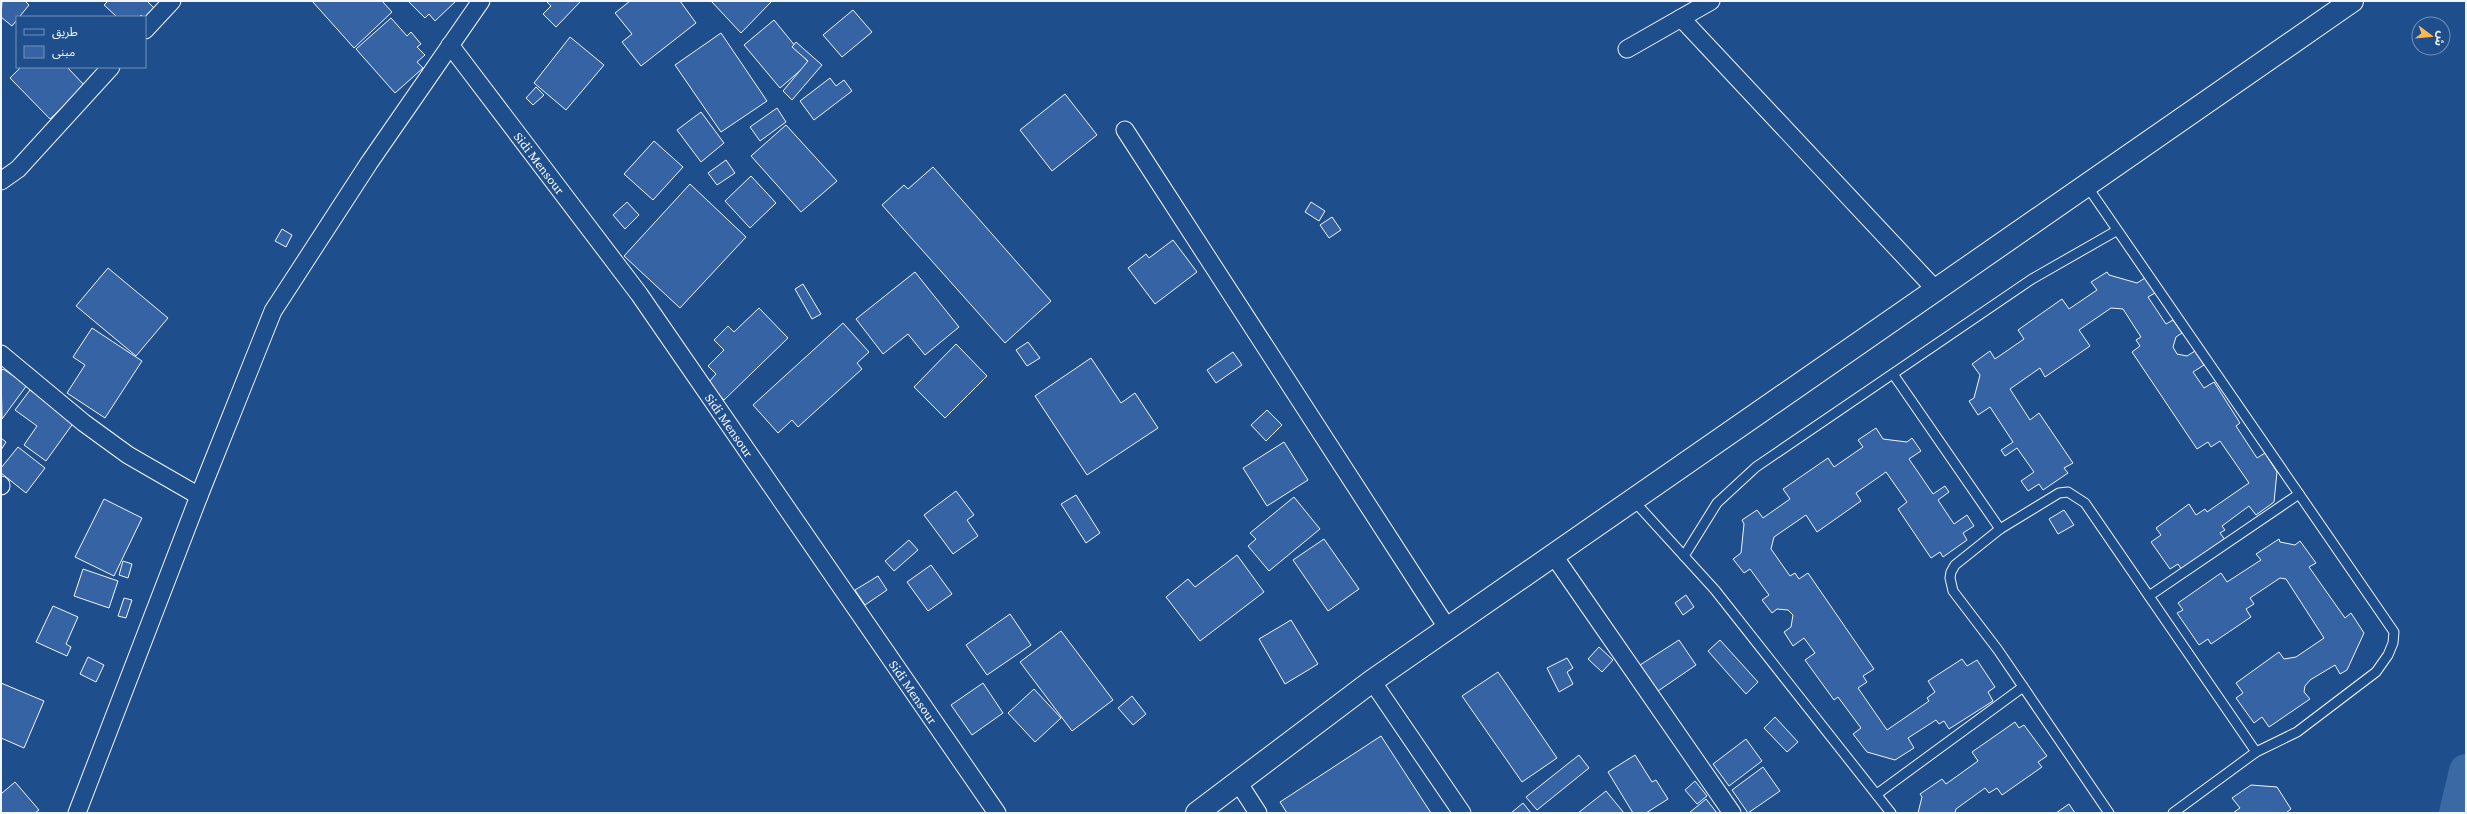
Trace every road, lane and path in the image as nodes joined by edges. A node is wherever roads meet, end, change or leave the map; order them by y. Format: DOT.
graph roads {
  1 [pos="172,1"];
  2 [pos="481,1"];
  3 [pos="1711,1"];
  4 [pos="2352,1"];
  5 [pos="1681,18"];
  6 [pos="146,29"];
  7 [pos="450,45"];
  8 [pos="1627,49"];
  9 [pos="110,68"];
  10 [pos="1125,130"];
  11 [pos="1,181"];
  12 [pos="2087,186"];
  13 [pos="2116,231"];
  14 [pos="1936,290"];
  15 [pos="1,354"];
  16 [pos="1893,374"];
  17 [pos="2299,494"];
  18 [pos="199,496"];
  19 [pos="1634,501"];
  20 [pos="2000,528"];
  21 [pos="1554,556"];
  22 [pos="1684,556"];
  23 [pos="2149,596"];
  24 [pos="1448,629"];
  25 [pos="1372,681"];
  26 [pos="2023,687"];
  27 [pos="2256,752"];
  28 [pos="1238,782"];
  29 [pos="1877,794"];
  30 [pos="77,813"];
  31 [pos="997,813"];
  32 [pos="1197,813"];
  33 [pos="1258,813"];
  34 [pos="1462,813"];
  35 [pos="1732,813"];
  36 [pos="1891,813"];
  37 [pos="2109,813"];
  38 [pos="2174,813"];
  1 -- 6 [label="street"];
  2 -- 7 [label="street"];
  3 -- 5 [label="street"];
  4 -- 12 [label="main road"];
  5 -- 8 [label="street"];
  5 -- 14 [label="street"];
  7 -- 18 [label="street"];
  7 -- 31 [label="street, Sidi Mensour"];
  9 -- 11 [label="street"];
  10 -- 24 [label="street"];
  12 -- 13 [label="lane"];
  12 -- 14 [label="main road"];
  13 -- 16 [label="lane"];
  13 -- 17 [label="lane"];
  14 -- 19 [label="main road"];
  15 -- 18 [label="street"];
  16 -- 20 [label="lane"];
  16 -- 22 [label="lane"];
  17 -- 23 [label="lane"];
  17 -- 27 [label="lane"];
  18 -- 30 [label="street"];
  19 -- 21 [label="main road"];
  19 -- 22 [label="lane"];
  20 -- 23 [label="lane"];
  20 -- 26 [label="lane"];
  21 -- 24 [label="main road"];
  21 -- 35 [label="street"];
  22 -- 29 [label="lane"];
  23 -- 27 [label="lane"];
  24 -- 25 [label="main road"];
  25 -- 28 [label="main road"];
  25 -- 34 [label="street"];
  26 -- 29 [label="lane"];
  26 -- 37 [label="lane"];
  27 -- 38 [label="lane"];
  28 -- 32 [label="main road"];
  28 -- 33 [label="street"];
  29 -- 36 [label="lane"];
}
